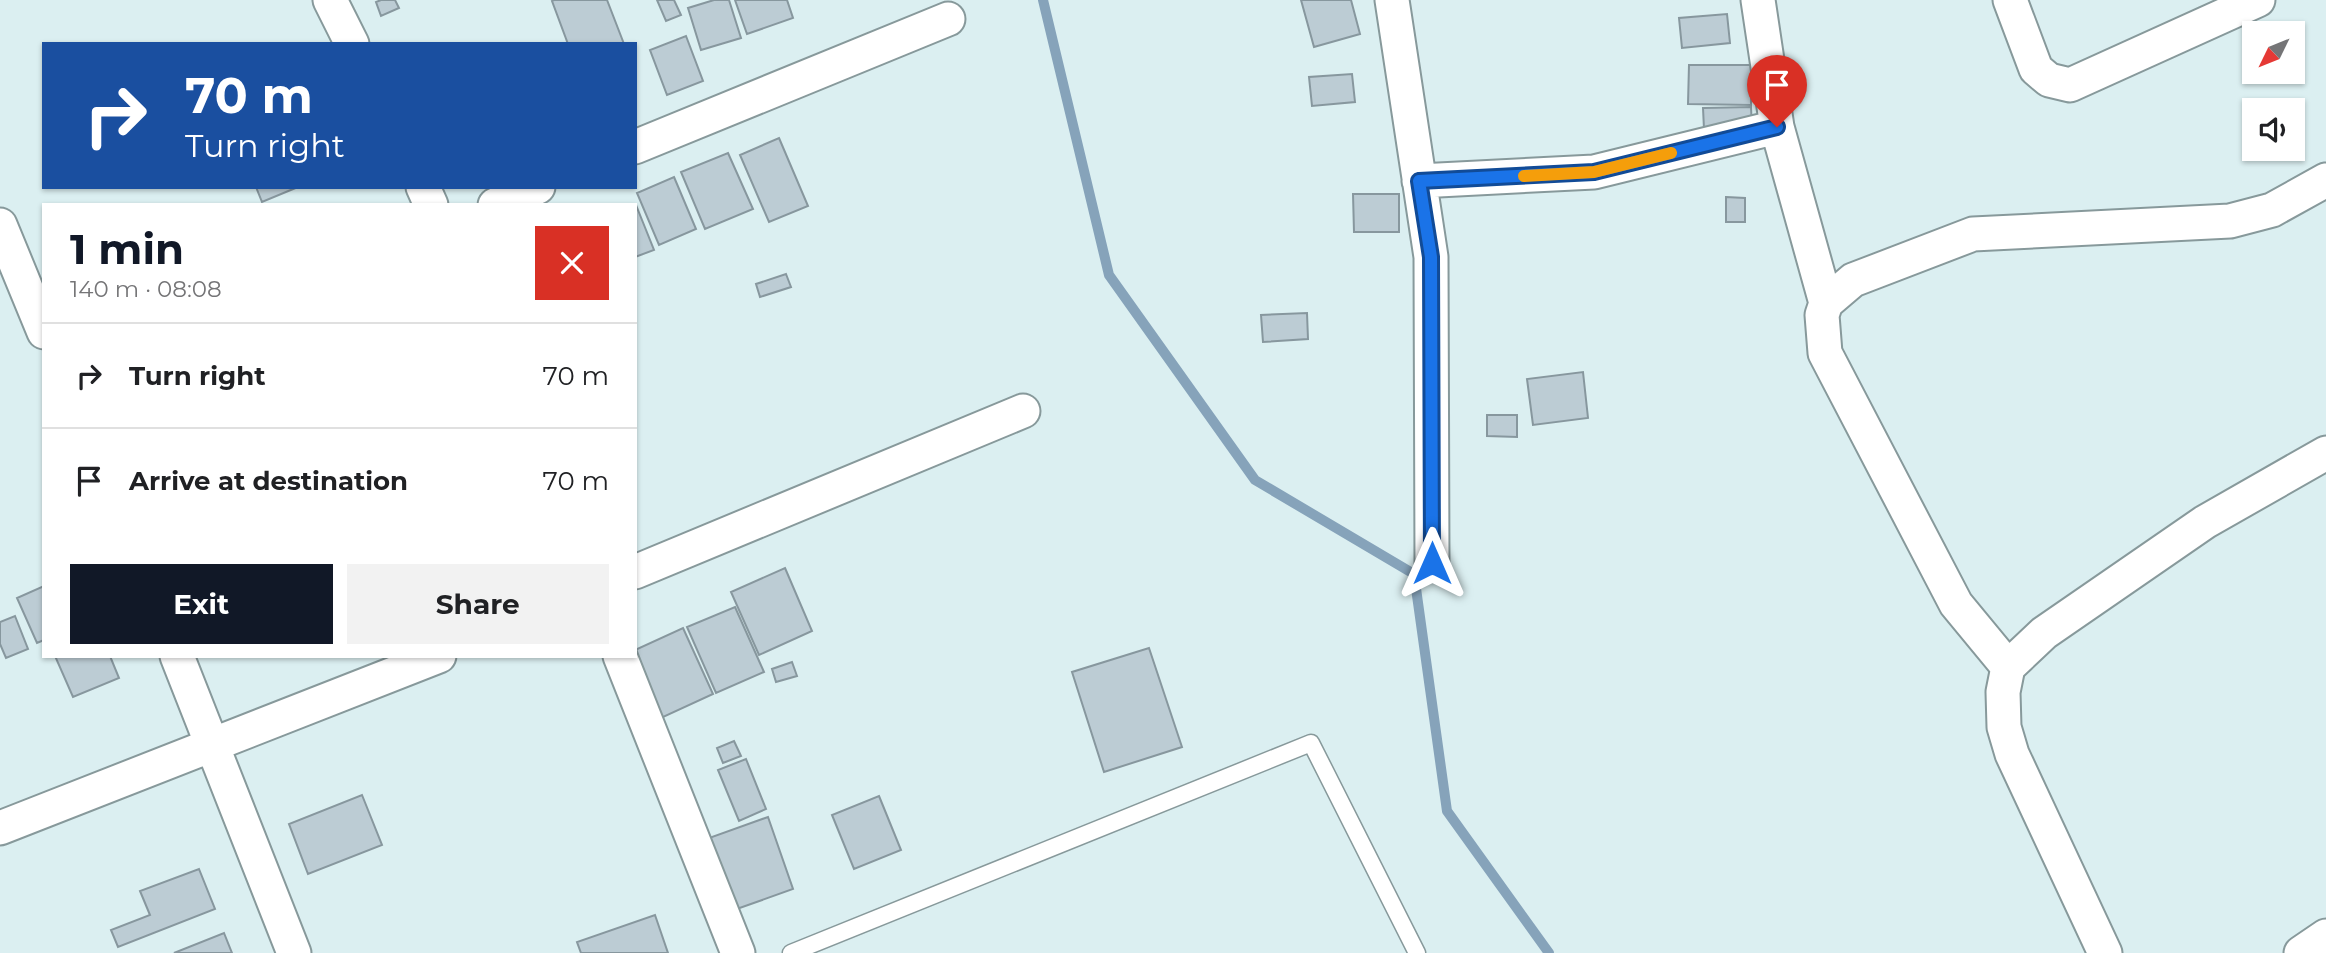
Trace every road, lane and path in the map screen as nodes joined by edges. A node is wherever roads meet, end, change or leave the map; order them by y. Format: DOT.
graph roads {
  1 [pos="330,0"];
  2 [pos="1392,0"];
  3 [pos="1758,0"];
  4 [pos="2010,0"];
  5 [pos="2258,0"];
  6 [pos="948,19"];
  7 [pos="351,42"];
  8 [pos="1777,127"];
  9 [pos="637,146"];
  10 [pos="2326,180"];
  11 [pos="1419,181"];
  12 [pos="533,189"];
  13 [pos="500,203"];
  14 [pos="0,225"];
  15 [pos="1826,303"];
  16 [pos="42,327"];
  17 [pos="1023,411"];
  18 [pos="2326,453"];
  19 [pos="1432,563"];
  20 [pos="637,571"];
  21 [pos="178,658"];
  22 [pos="434,658"];
  23 [pos="621,658"];
  24 [pos="2008,667"];
  25 [pos="214,745"];
  26 [pos="0,828"];
  27 [pos="2326,936"];
  28 [pos="294,953"];
  29 [pos="738,953"];
  30 [pos="791,953"];
  31 [pos="1417,953"];
  32 [pos="2105,953"];
  33 [pos="2301,953"];
  1 -- 7 [label="street"];
  2 -- 11 [label="street"];
  3 -- 8 [label="street"];
  4 -- 5 [label="street"];
  6 -- 9 [label="street"];
  8 -- 11 [label="street"];
  8 -- 15 [label="street"];
  10 -- 15 [label="street"];
  11 -- 19 [label="street"];
  12 -- 13 [label="street"];
  14 -- 16 [label="street"];
  15 -- 24 [label="street"];
  17 -- 20 [label="street"];
  18 -- 24 [label="street"];
  21 -- 25 [label="street"];
  22 -- 25 [label="street"];
  23 -- 29 [label="street"];
  24 -- 32 [label="street"];
  25 -- 26 [label="street"];
  25 -- 28 [label="street"];
  27 -- 33 [label="street"];
  30 -- 31 [label="lane"];
}
